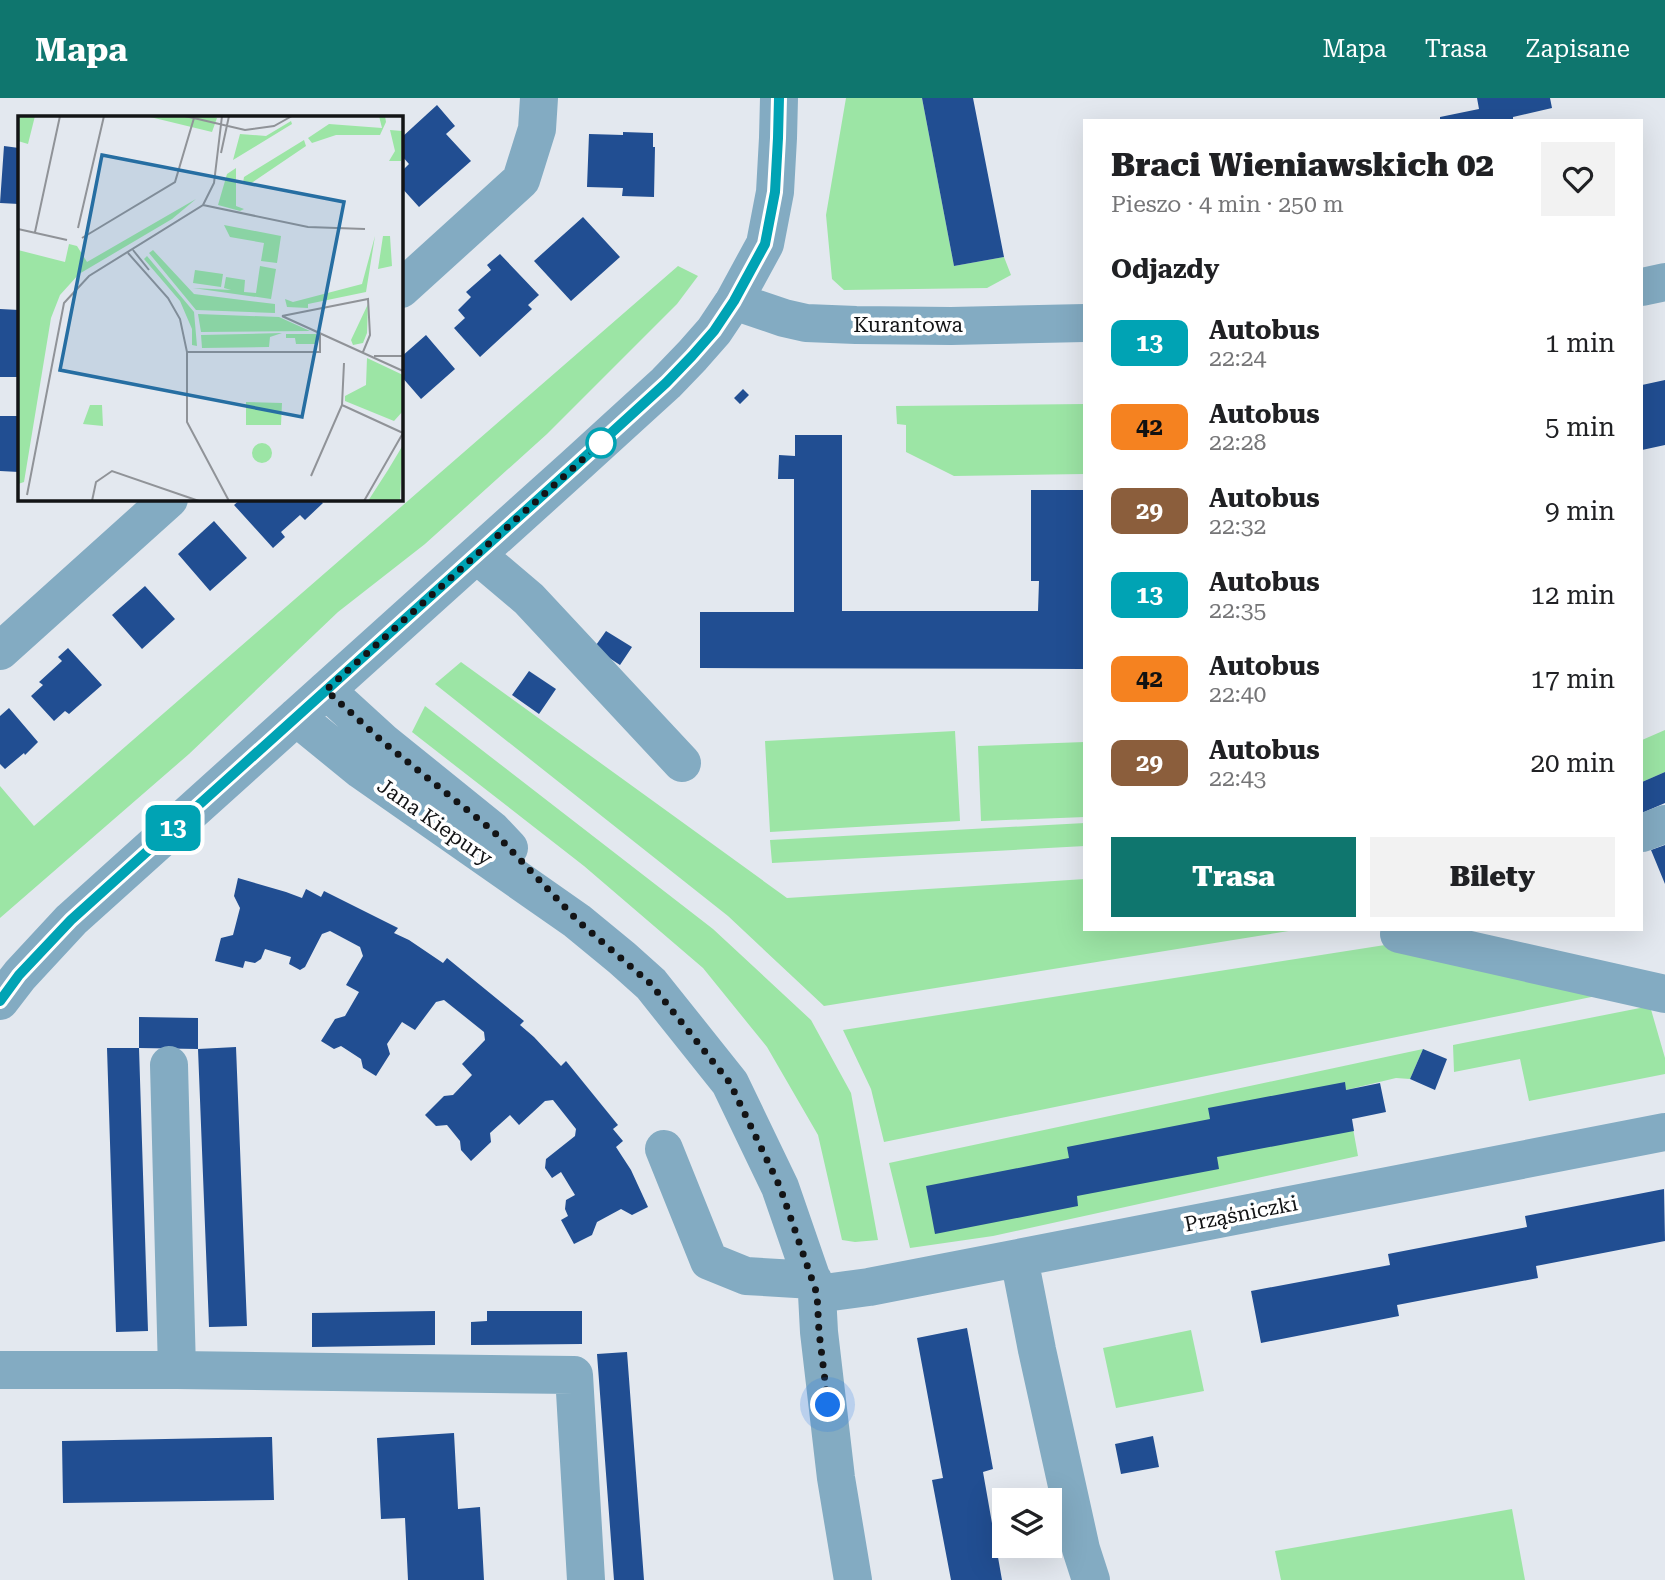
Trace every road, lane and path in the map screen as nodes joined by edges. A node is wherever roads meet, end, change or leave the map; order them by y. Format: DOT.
graph roads {
  1 [pos="539,98"];
  2 [pos="779,98"];
  3 [pos="1665,282"];
  4 [pos="1643,287"];
  5 [pos="402,288"];
  6 [pos="734,301"];
  7 [pos="1083,323"];
  8 [pos="168,500"];
  9 [pos="477,555"];
  10 [pos="0,651"];
  11 [pos="326,690"];
  12 [pos="296,717"];
  13 [pos="682,763"];
  14 [pos="1665,824"];
  15 [pos="1643,833"];
  16 [pos="578,921"];
  17 [pos="1405,931"];
  18 [pos="1665,994"];
  19 [pos="0,1002"];
  20 [pos="169,1065"];
  21 [pos="1665,1132"];
  22 [pos="664,1149"];
  23 [pos="1019,1258"];
  24 [pos="815,1287"];
  25 [pos="0,1370"];
  26 [pos="177,1370"];
  27 [pos="586,1580"];
  28 [pos="853,1580"];
  29 [pos="1091,1580"];
  1 -- 5 [label="street"];
  2 -- 6 [label="street"];
  3 -- 4 [label="street"];
  6 -- 7 [label="street, Kurantowa"];
  6 -- 9 [label="street"];
  8 -- 10 [label="street"];
  9 -- 11 [label="street"];
  9 -- 13 [label="street"];
  11 -- 12 [label="street"];
  11 -- 16 [label="street, Jana Kiepury"];
  12 -- 16 [label="street, Jana Kiepury"];
  12 -- 19 [label="street"];
  14 -- 15 [label="street"];
  16 -- 24 [label="street, Jana Kiepury"];
  17 -- 18 [label="street"];
  20 -- 26 [label="street"];
  21 -- 23 [label="street, Prząśniczki"];
  22 -- 24 [label="street, Prząśniczki"];
  23 -- 24 [label="street, Prząśniczki"];
  23 -- 29 [label="street"];
  24 -- 28 [label="street, Jana Kiepury"];
  25 -- 26 [label="street"];
  26 -- 27 [label="street"];
}
